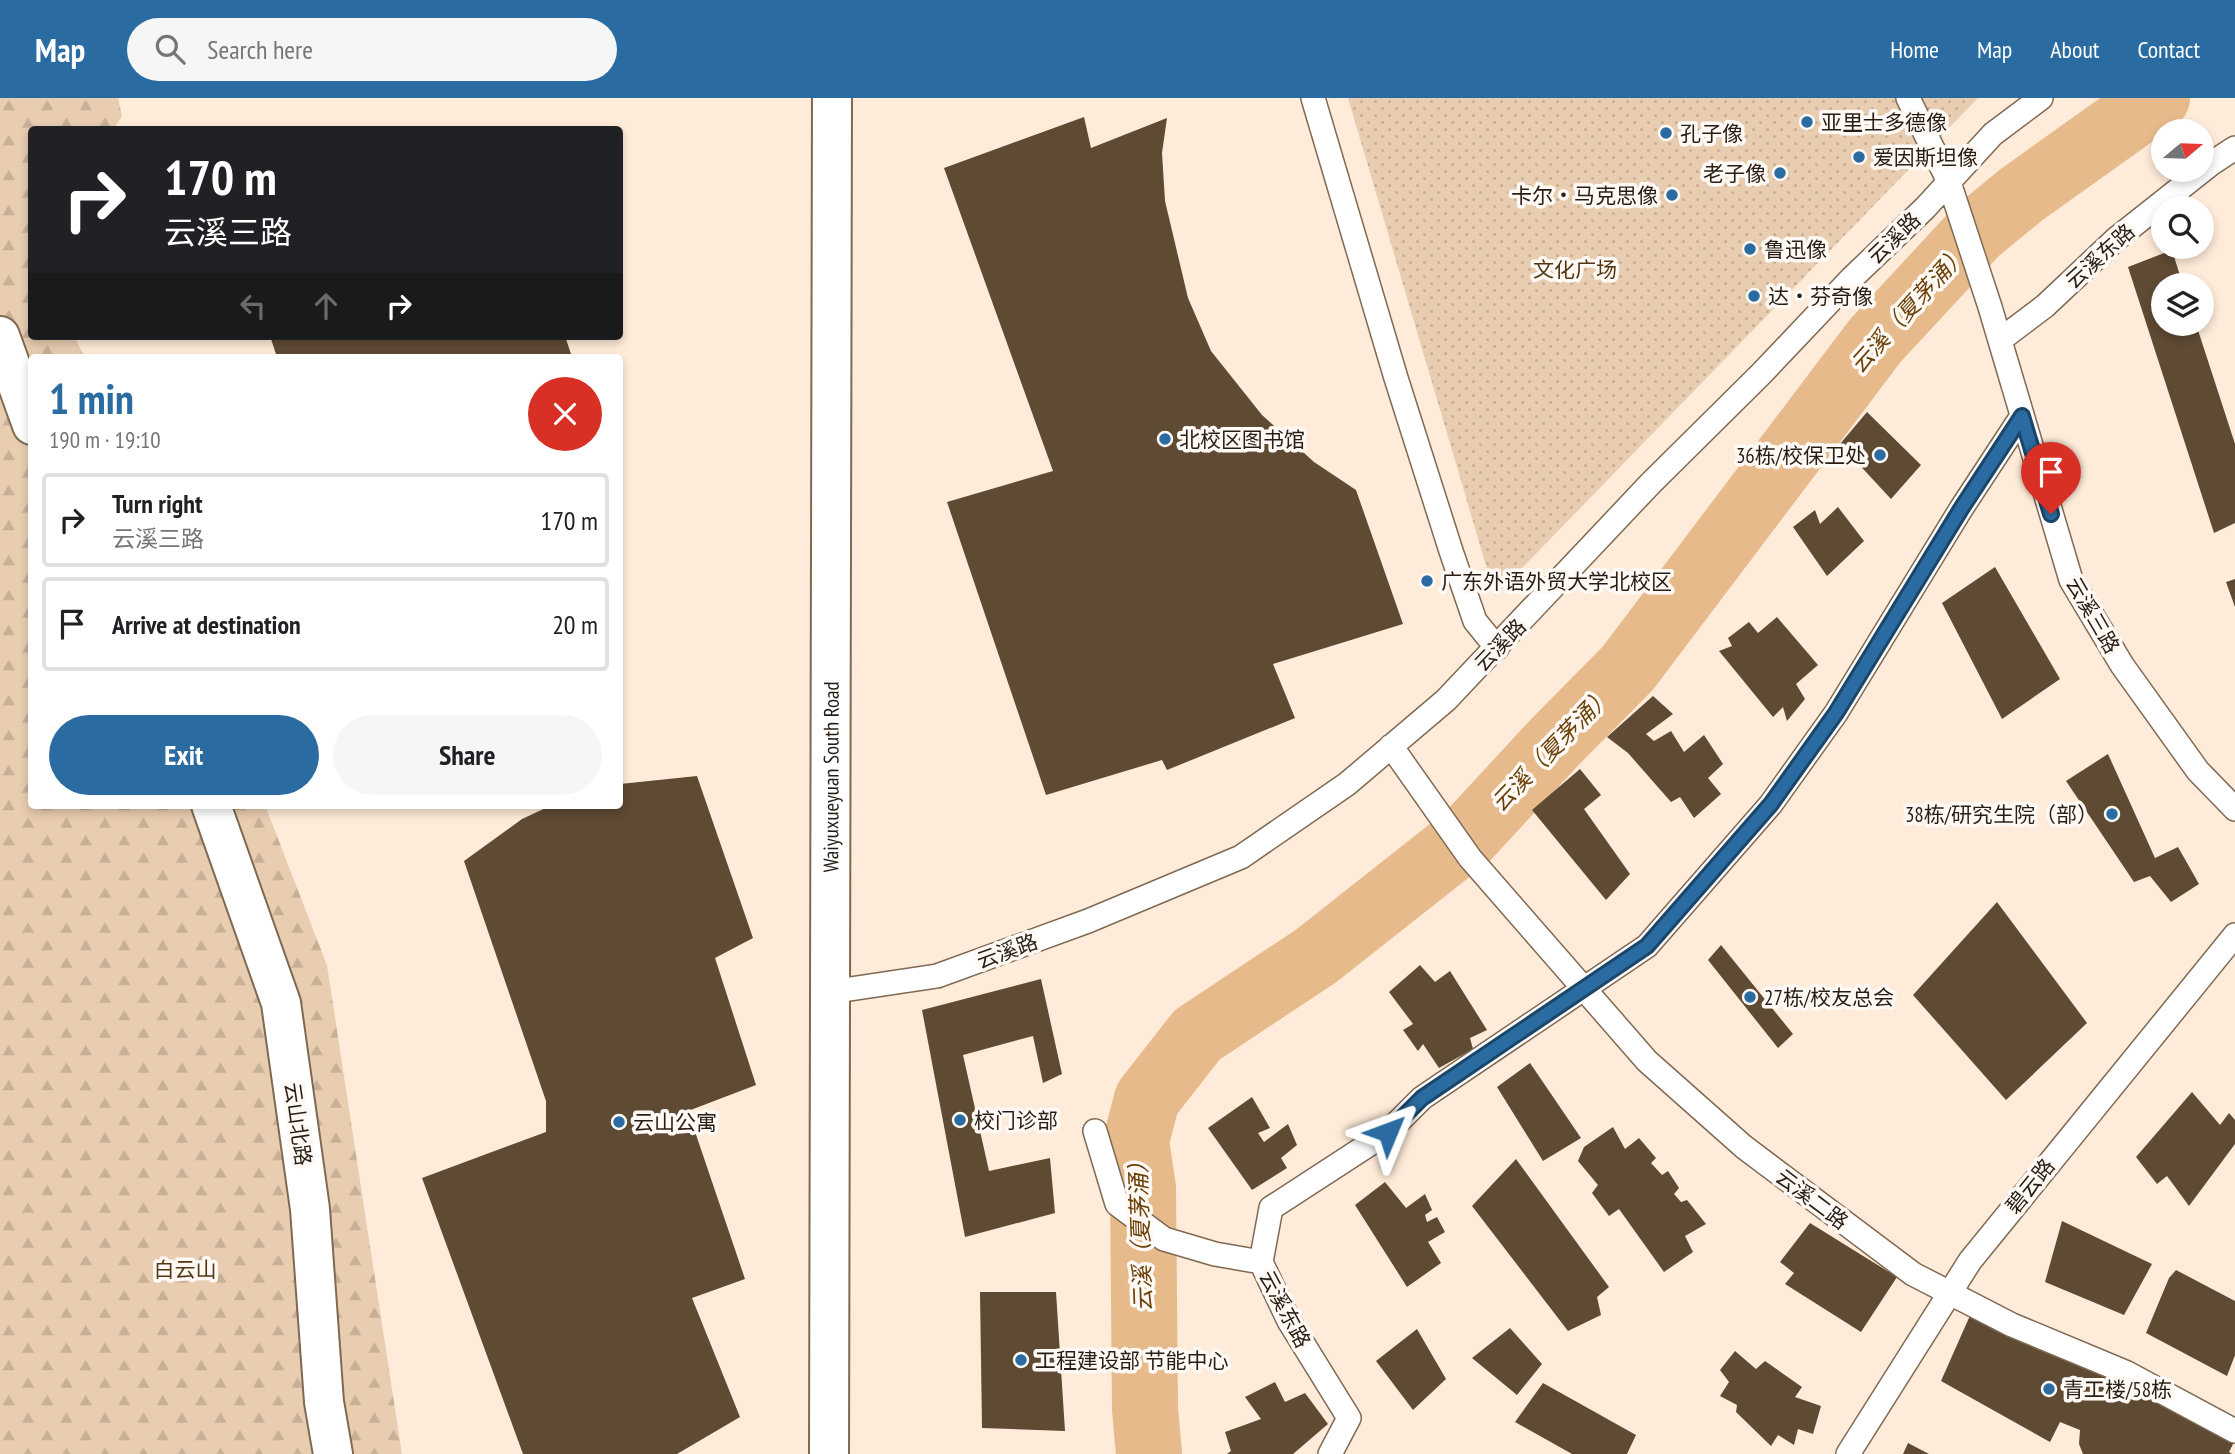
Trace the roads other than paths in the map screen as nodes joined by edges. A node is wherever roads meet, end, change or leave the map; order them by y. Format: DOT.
graph roads {
  1 [pos="1313,98"];
  2 [pos="1908,98"];
  3 [pos="2041,98"];
  4 [pos="837,100"];
  5 [pos="2235,148"];
  6 [pos="1949,182"];
  7 [pos="0,336"];
  8 [pos="2000,340"];
  9 [pos="28,414"];
  10 [pos="2022,416"];
  11 [pos="1497,648"];
  12 [pos="1391,746"];
  13 [pos="212,809"];
  14 [pos="2235,809"];
  15 [pos="2235,935"];
  16 [pos="1585,990"];
  17 [pos="830,992"];
  18 [pos="1095,1131"];
  19 [pos="1261,1262"];
  20 [pos="1950,1293"];
  21 [pos="2235,1431"];
  22 [pos="333,1454"];
  23 [pos="830,1454"];
  24 [pos="1330,1454"];
  25 [pos="1848,1454"];
  1 -- 11 [label="lane"];
  2 -- 6 [label="lane, 云溪三路"];
  3 -- 6 [label="lane, 云溪路"];
  4 -- 17 [label="street, Waiyuxueyuan South Road"];
  5 -- 8 [label="lane, 云溪东路"];
  6 -- 8 [label="lane, 云溪三路"];
  6 -- 11 [label="lane, 云溪路"];
  7 -- 9 [label="street"];
  8 -- 10 [label="lane, 云溪三路"];
  10 -- 14 [label="lane, 云溪三路"];
  10 -- 16 [label="lane, 云溪东路"];
  11 -- 12 [label="lane, 云溪路"];
  12 -- 16 [label="lane, 云溪二路"];
  12 -- 17 [label="lane, 云溪路"];
  13 -- 22 [label="street, 云山北路"];
  15 -- 20 [label="lane, 碧云路"];
  16 -- 19 [label="lane, 云溪东路"];
  16 -- 20 [label="lane, 云溪二路"];
  17 -- 23 [label="street, Waiyuxueyuan South Road"];
  18 -- 19 [label="lane"];
  19 -- 24 [label="lane, 云溪东路"];
  20 -- 21 [label="lane, 云溪二路"];
  20 -- 25 [label="lane, 碧云路"];
}
